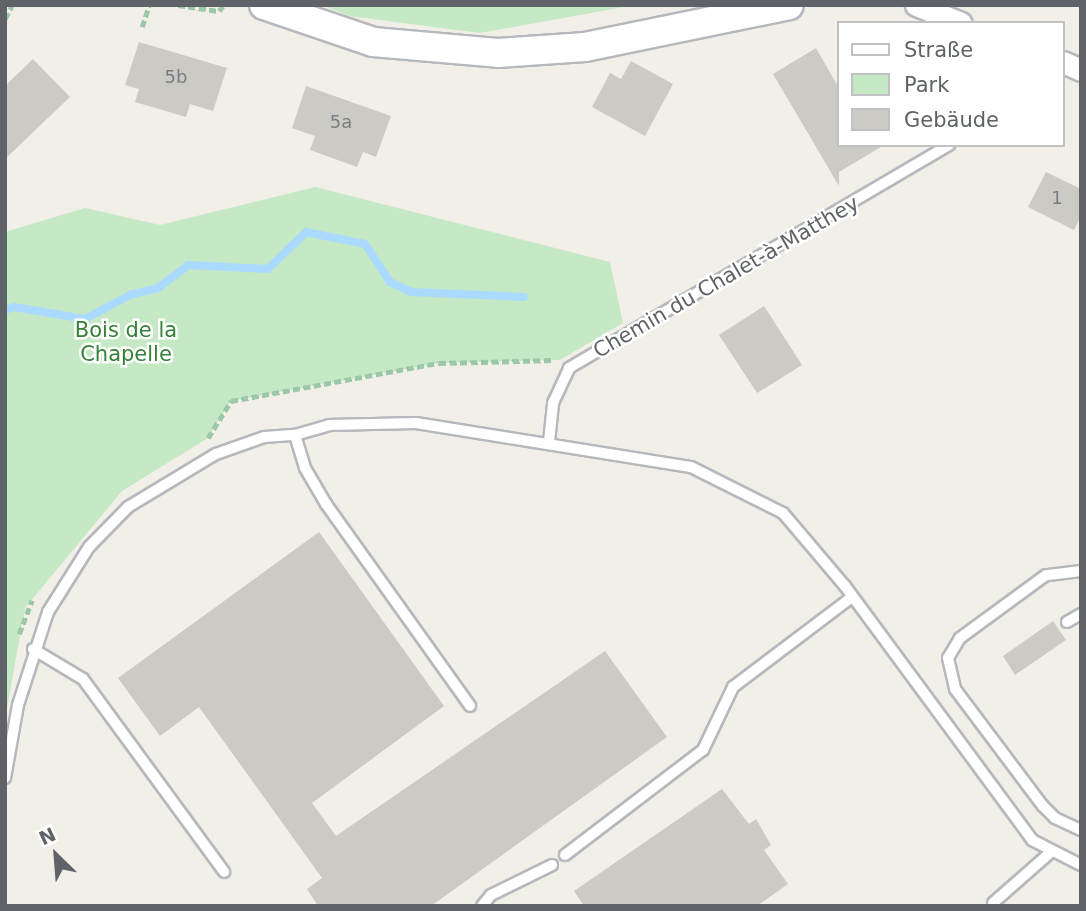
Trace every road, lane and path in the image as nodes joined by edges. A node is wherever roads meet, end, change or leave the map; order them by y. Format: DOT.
graph roads {
  1 [pos="12,5"];
  2 [pos="149,5"];
  3 [pos="178,5"];
  4 [pos="264,5"];
  5 [pos="789,5"];
  6 [pos="916,5"];
  7 [pos="223,6"];
  8 [pos="5,19"];
  9 [pos="956,21"];
  10 [pos="142,27"];
  11 [pos="946,147"];
  12 [pos="295,435"];
  13 [pos="549,442"];
  14 [pos="1081,570"];
  15 [pos="852,597"];
  16 [pos="1081,614"];
  17 [pos="1067,622"];
  18 [pos="33,649"];
  19 [pos="470,706"];
  20 [pos="5,778"];
  21 [pos="1081,830"];
  22 [pos="1050,853"];
  23 [pos="565,855"];
  24 [pos="552,864"];
  25 [pos="1081,865"];
  26 [pos="224,872"];
  27 [pos="992,905"];
  28 [pos="482,906"];
  1 -- 8 [label="path"];
  2 -- 10 [label="path"];
  3 -- 7 [label="path"];
  4 -- 5 [label="main road"];
  6 -- 9 [label="street"];
  11 -- 13 [label="lane, Chemin du Chalet-à-Matthey"];
  12 -- 13 [label="lane"];
  12 -- 18 [label="lane"];
  12 -- 19 [label="lane"];
  13 -- 15 [label="lane"];
  14 -- 21 [label="lane"];
  15 -- 22 [label="lane"];
  15 -- 23 [label="lane"];
  16 -- 17 [label="lane"];
  18 -- 20 [label="lane"];
  18 -- 26 [label="lane"];
  22 -- 25 [label="lane"];
  22 -- 27 [label="lane"];
  24 -- 28 [label="lane"];
}
